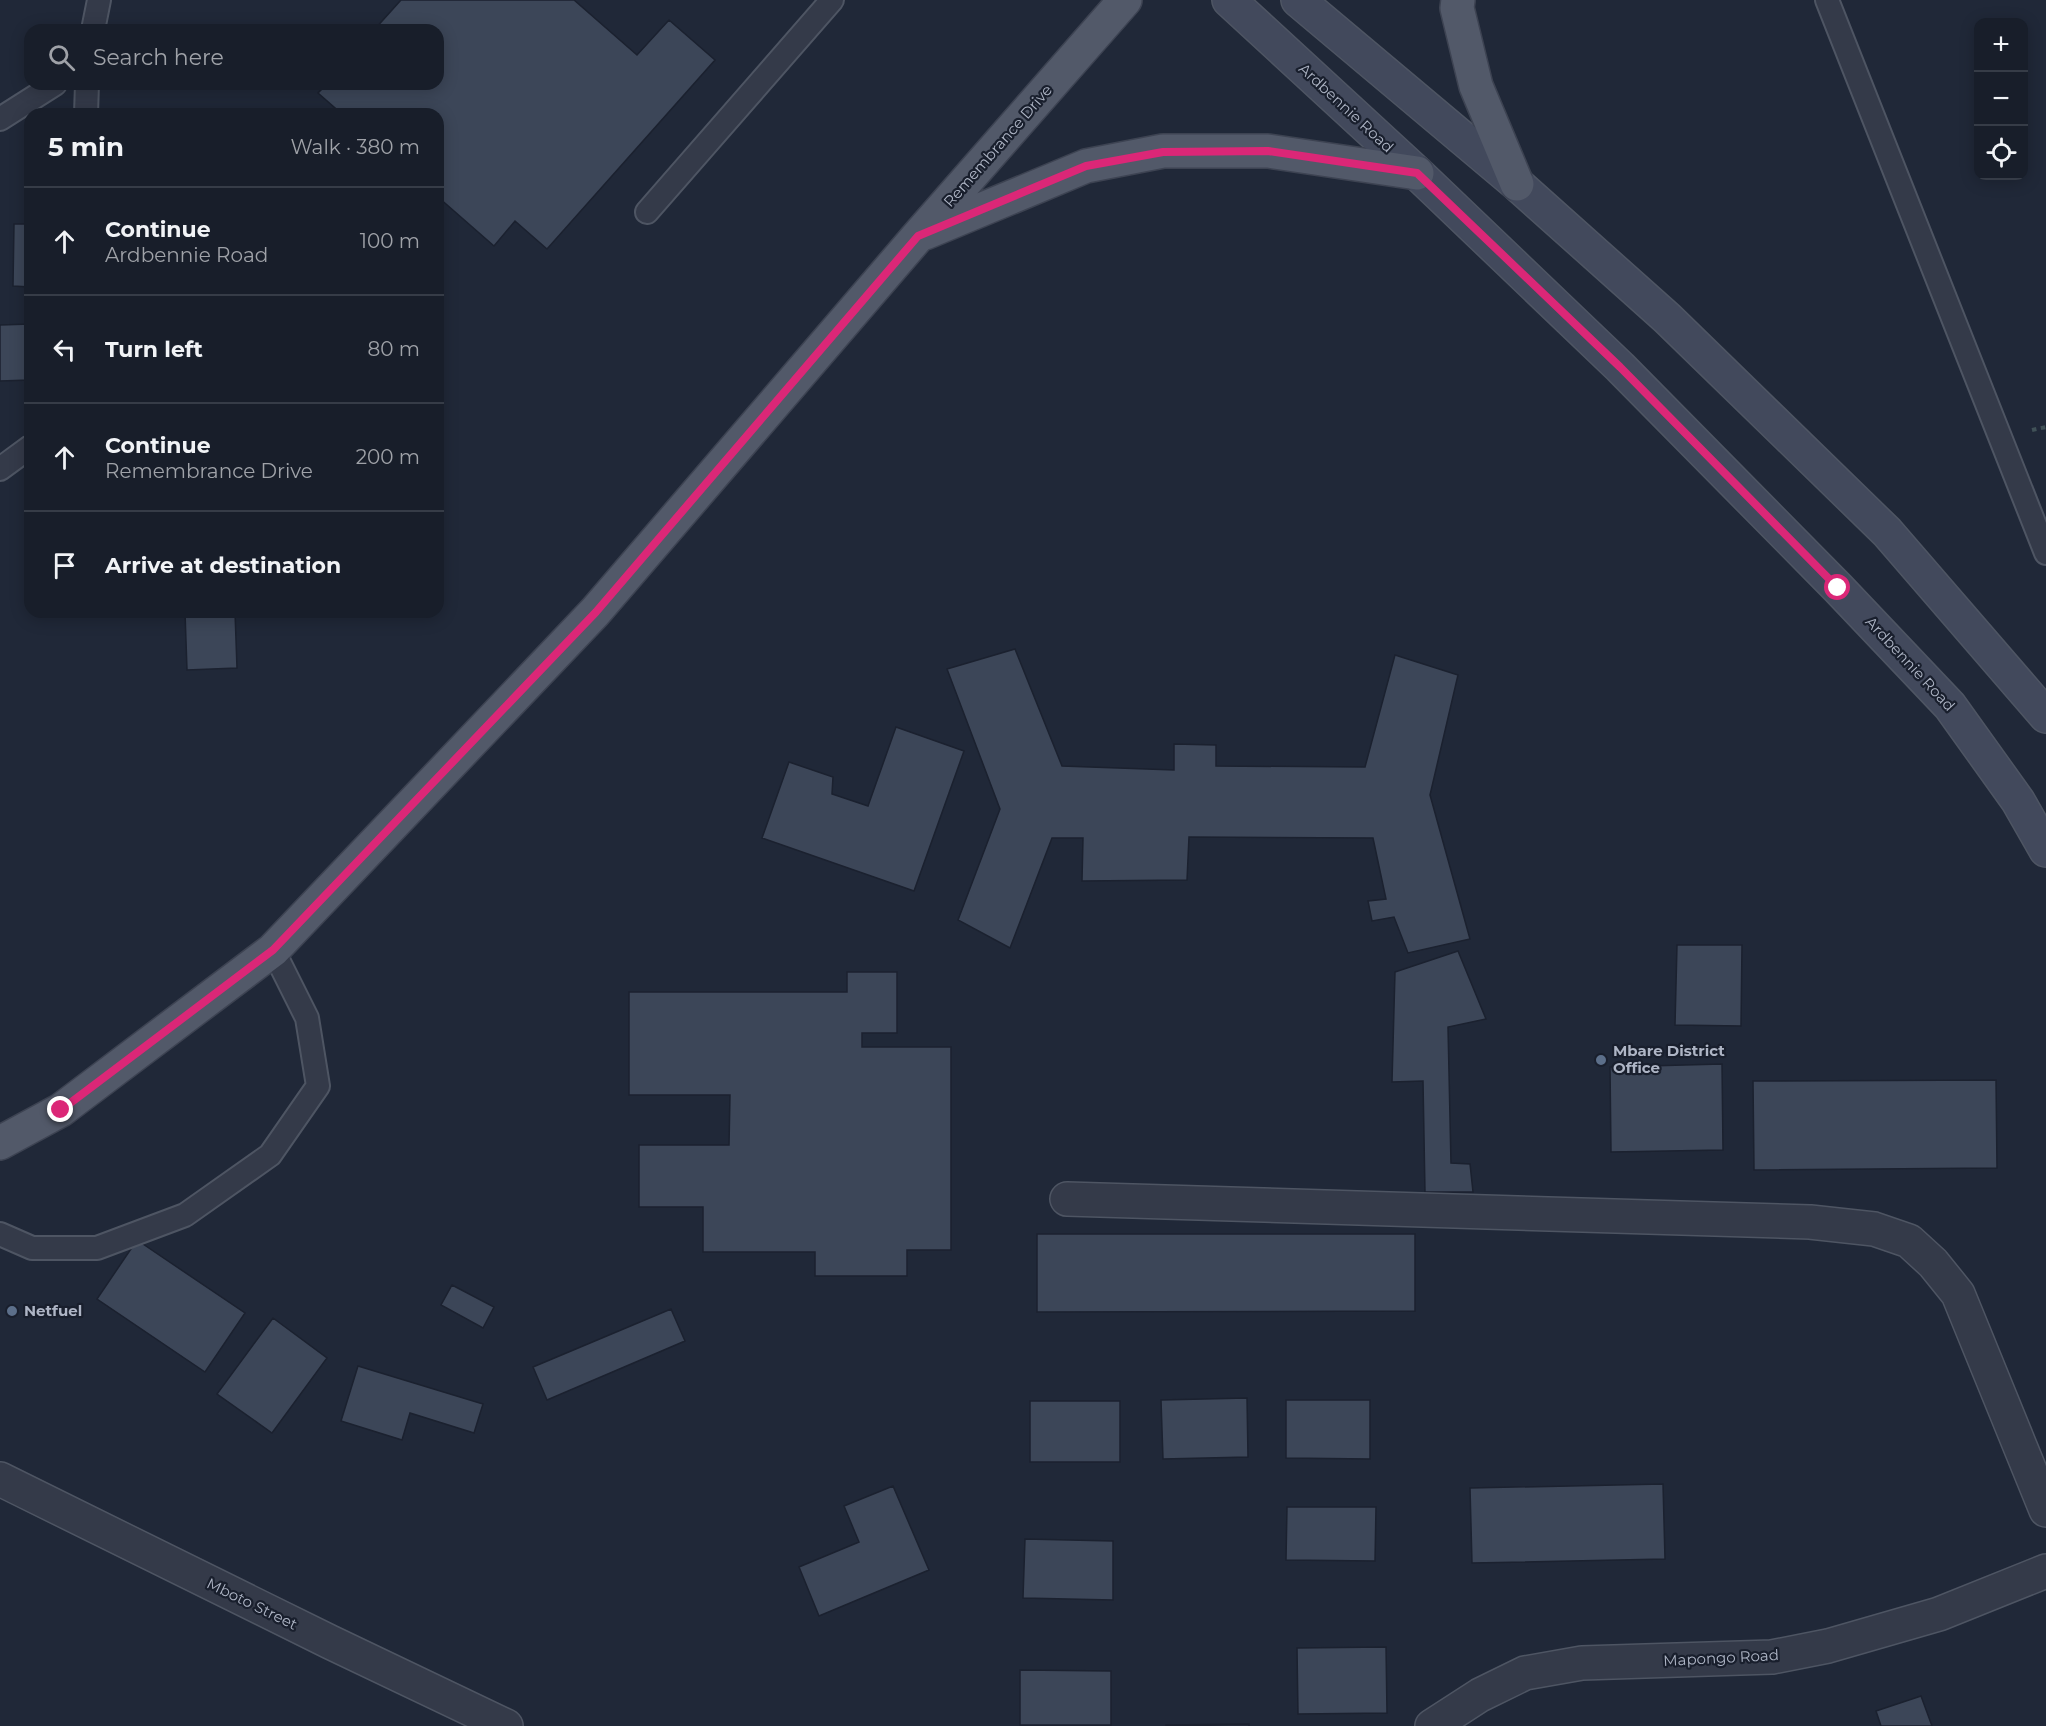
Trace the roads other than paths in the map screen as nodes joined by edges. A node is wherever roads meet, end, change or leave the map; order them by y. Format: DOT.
graph roads {
  1 [pos="99,0"];
  2 [pos="832,0"];
  3 [pos="1125,0"];
  4 [pos="1229,0"];
  5 [pos="1298,0"];
  6 [pos="1458,0"];
  7 [pos="1827,0"];
  8 [pos="94,24"];
  9 [pos="46,90"];
  10 [pos="87,90"];
  11 [pos="86,108"];
  12 [pos="0,119"];
  13 [pos="1417,173"];
  14 [pos="1517,184"];
  15 [pos="647,212"];
  16 [pos="918,236"];
  17 [pos="24,451"];
  18 [pos="0,469"];
  19 [pos="2046,554"];
  20 [pos="2046,716"];
  21 [pos="2046,850"];
  22 [pos="273,950"];
  23 [pos="0,1143"];
  24 [pos="1067,1199"];
  25 [pos="0,1234"];
  26 [pos="0,1479"];
  27 [pos="2046,1510"];
  28 [pos="2046,1571"];
  29 [pos="506,1726"];
  30 [pos="1432,1726"];
  1 -- 8 [label="lane"];
  2 -- 15 [label="lane"];
  3 -- 16 [label="main road, Remembrance Drive"];
  4 -- 13 [label="main road, Ardbennie Road"];
  5 -- 14 [label="main road"];
  6 -- 14 [label="main road"];
  7 -- 19 [label="lane"];
  9 -- 12 [label="lane"];
  10 -- 11 [label="lane"];
  13 -- 16 [label="main road"];
  13 -- 21 [label="main road, Ardbennie Road"];
  14 -- 20 [label="main road"];
  16 -- 22 [label="main road, Remembrance Drive"];
  17 -- 18 [label="lane"];
  22 -- 23 [label="main road, Remembrance Drive"];
  22 -- 25 [label="lane"];
  24 -- 27 [label="street"];
  26 -- 29 [label="street, Mboto Street"];
  28 -- 30 [label="street, Mapongo Road"];
}
